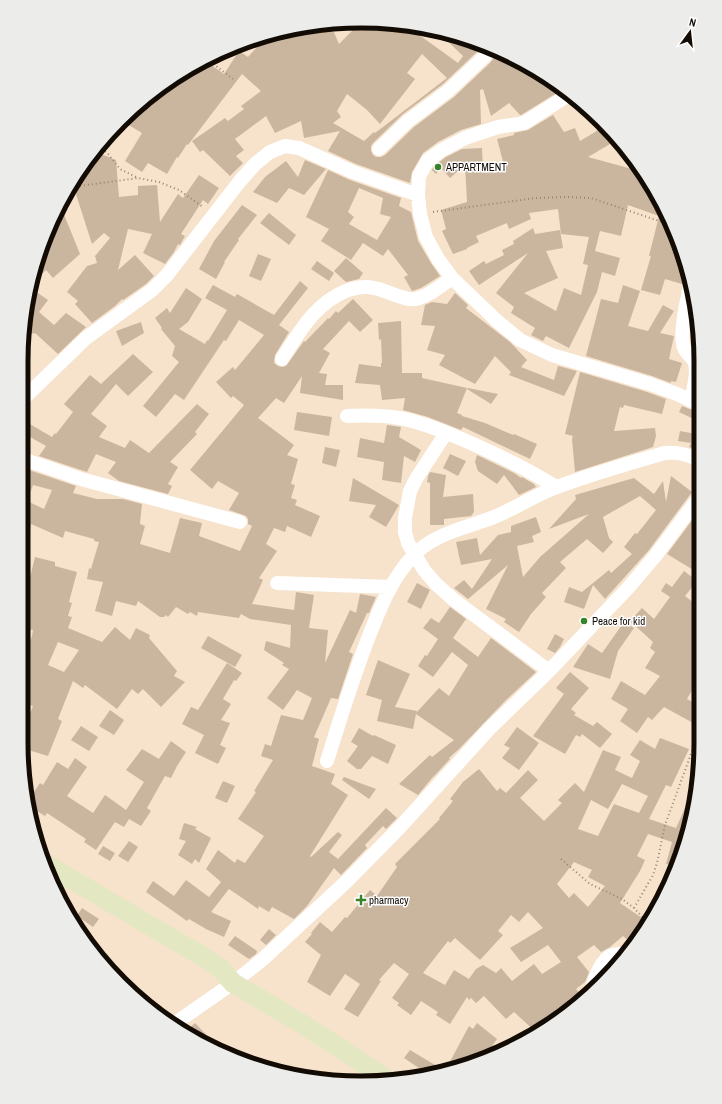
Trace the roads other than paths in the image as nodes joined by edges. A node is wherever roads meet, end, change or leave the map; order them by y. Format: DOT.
graph roads {
  1 [pos="487,53"];
  2 [pos="565,97"];
  3 [pos="379,149"];
  4 [pos="418,195"];
  5 [pos="452,278"];
  6 [pos="688,298"];
  7 [pos="282,359"];
  8 [pos="694,361"];
  9 [pos="28,394"];
  10 [pos="694,402"];
  11 [pos="347,416"];
  12 [pos="446,433"];
  13 [pos="694,458"];
  14 [pos="28,461"];
  15 [pos="556,487"];
  16 [pos="694,504"];
  17 [pos="240,522"];
  18 [pos="414,554"];
  19 [pos="277,583"];
  20 [pos="391,586"];
  21 [pos="549,671"];
  22 [pos="327,761"];
  23 [pos="52,868"];
  24 [pos="618,955"];
  25 [pos="595,979"];
  26 [pos="233,983"];
  27 [pos="178,1021"];
  28 [pos="381,1075"];
  1 -- 3 [label="street"];
  2 -- 4 [label="street"];
  4 -- 5 [label="street"];
  4 -- 9 [label="street"];
  5 -- 7 [label="street"];
  5 -- 10 [label="street"];
  6 -- 8 [label="street"];
  11 -- 12 [label="street"];
  12 -- 15 [label="street"];
  12 -- 18 [label="street"];
  13 -- 15 [label="street"];
  14 -- 17 [label="street"];
  15 -- 18 [label="street"];
  16 -- 21 [label="street"];
  18 -- 20 [label="street"];
  18 -- 21 [label="street"];
  19 -- 20 [label="street"];
  20 -- 22 [label="street"];
  21 -- 26 [label="street"];
  23 -- 26 [label="street"];
  24 -- 25 [label="street"];
  26 -- 27 [label="street"];
  26 -- 28 [label="street"];
}
